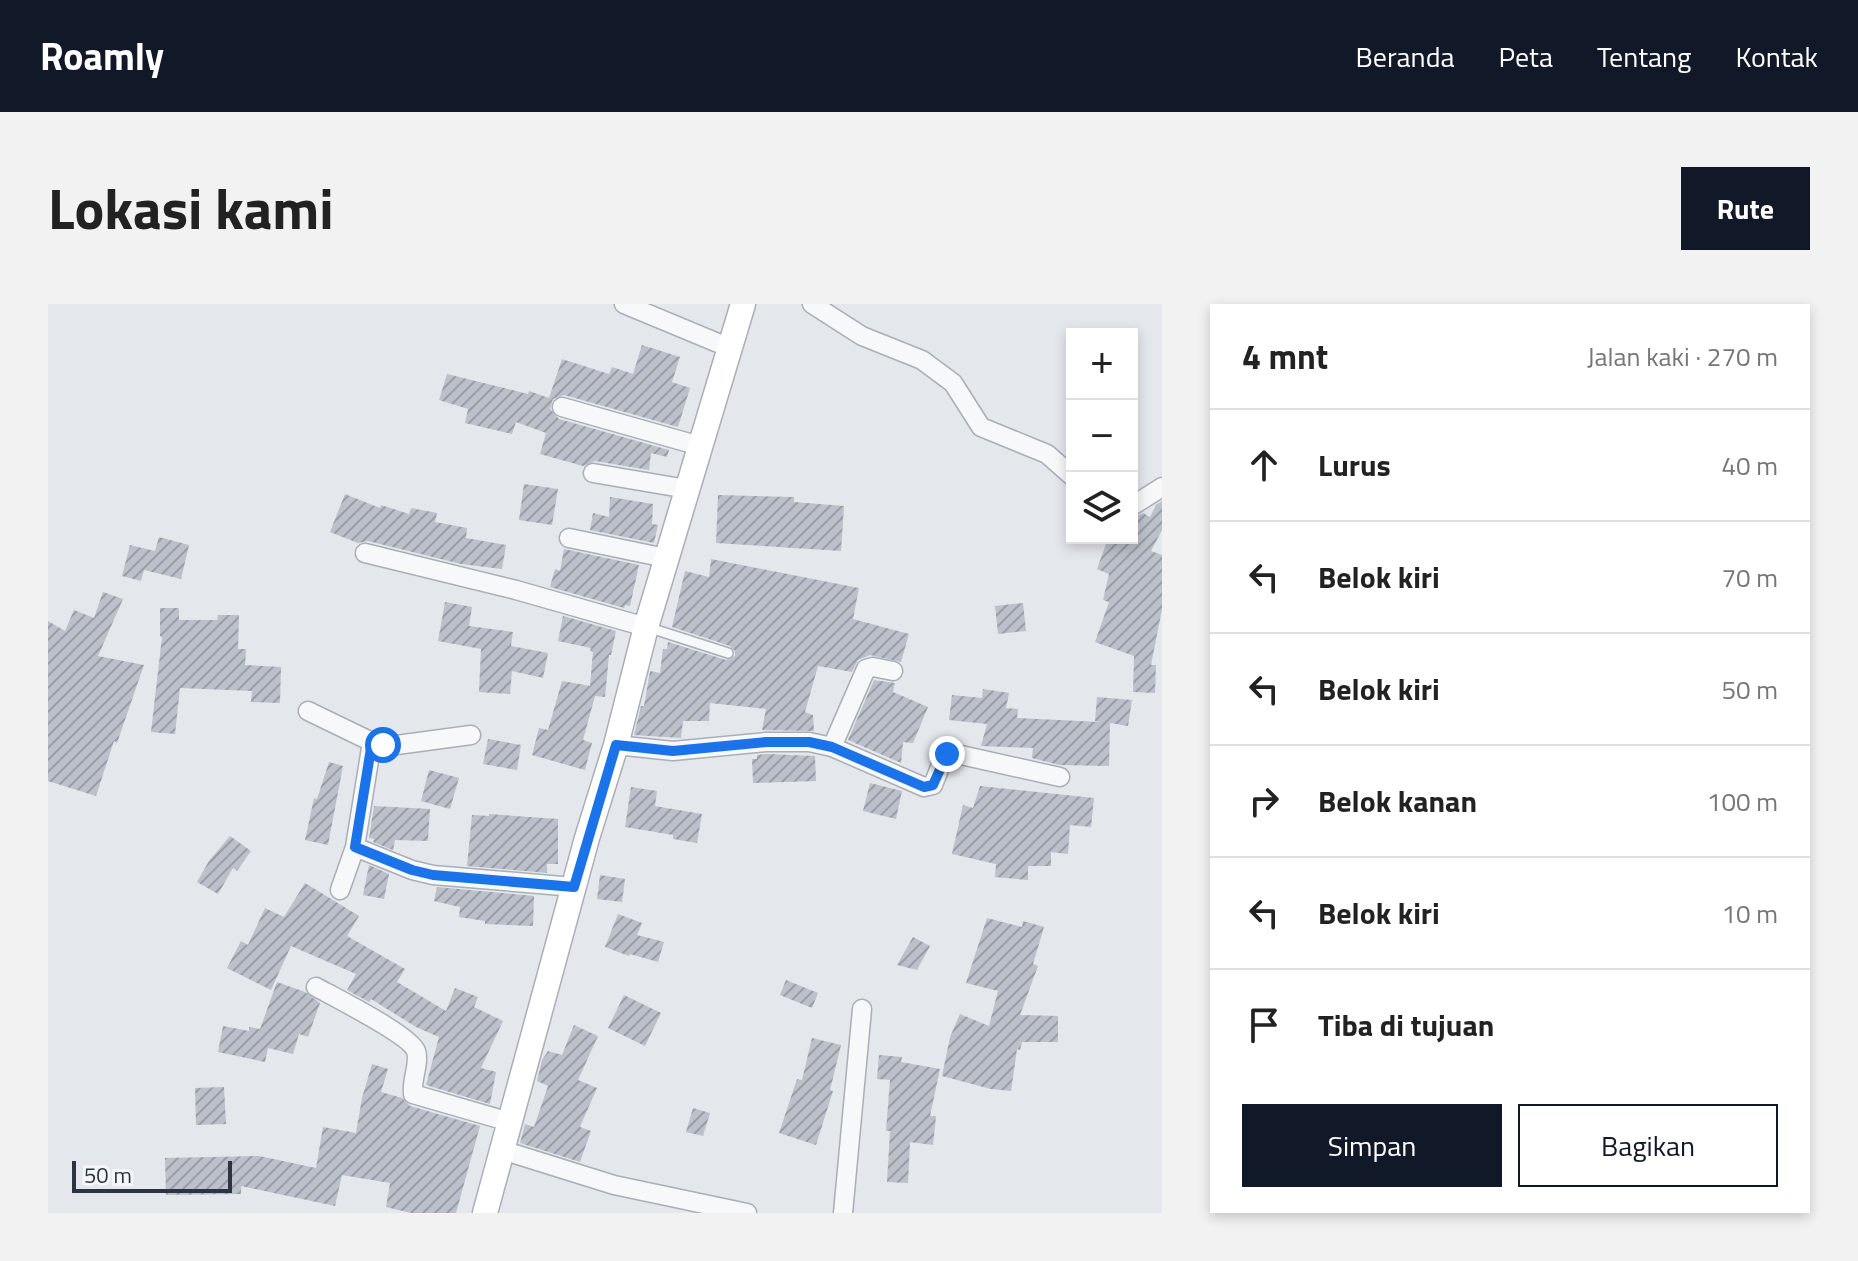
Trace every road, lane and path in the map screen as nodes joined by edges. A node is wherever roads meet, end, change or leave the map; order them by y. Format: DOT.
graph roads {
  1 [pos="624,304"];
  2 [pos="743,304"];
  3 [pos="812,304"];
  4 [pos="730,348"];
  5 [pos="562,407"];
  6 [pos="700,446"];
  7 [pos="1067,472"];
  8 [pos="593,473"];
  9 [pos="1162,487"];
  10 [pos="687,489"];
  11 [pos="1138,502"];
  12 [pos="569,538"];
  13 [pos="365,553"];
  14 [pos="666,558"];
  15 [pos="646,627"];
  16 [pos="728,653"];
  17 [pos="893,671"];
  18 [pos="308,711"];
  19 [pos="471,735"];
  20 [pos="372,742"];
  21 [pos="616,745"];
  22 [pos="832,747"];
  23 [pos="1060,777"];
  24 [pos="355,847"];
  25 [pos="574,887"];
  26 [pos="340,890"];
  27 [pos="316,987"];
  28 [pos="862,1009"];
  29 [pos="510,1122"];
  30 [pos="502,1150"];
  31 [pos="485,1213"];
  32 [pos="747,1213"];
  33 [pos="843,1213"];
  1 -- 4 [label="street"];
  2 -- 4 [label="main road"];
  3 -- 7 [label="street"];
  4 -- 6 [label="main road"];
  5 -- 6 [label="street"];
  6 -- 10 [label="main road"];
  8 -- 10 [label="street"];
  9 -- 11 [label="street"];
  10 -- 14 [label="main road"];
  12 -- 14 [label="street"];
  13 -- 15 [label="street"];
  14 -- 15 [label="main road"];
  15 -- 16 [label="lane"];
  15 -- 21 [label="main road"];
  17 -- 22 [label="street"];
  18 -- 20 [label="street"];
  19 -- 20 [label="street"];
  20 -- 24 [label="street"];
  21 -- 22 [label="street"];
  21 -- 25 [label="main road"];
  22 -- 23 [label="street"];
  24 -- 25 [label="street"];
  24 -- 26 [label="street"];
  25 -- 29 [label="main road"];
  27 -- 29 [label="street"];
  28 -- 33 [label="street"];
  29 -- 30 [label="main road"];
  30 -- 31 [label="main road"];
  30 -- 32 [label="street"];
}
